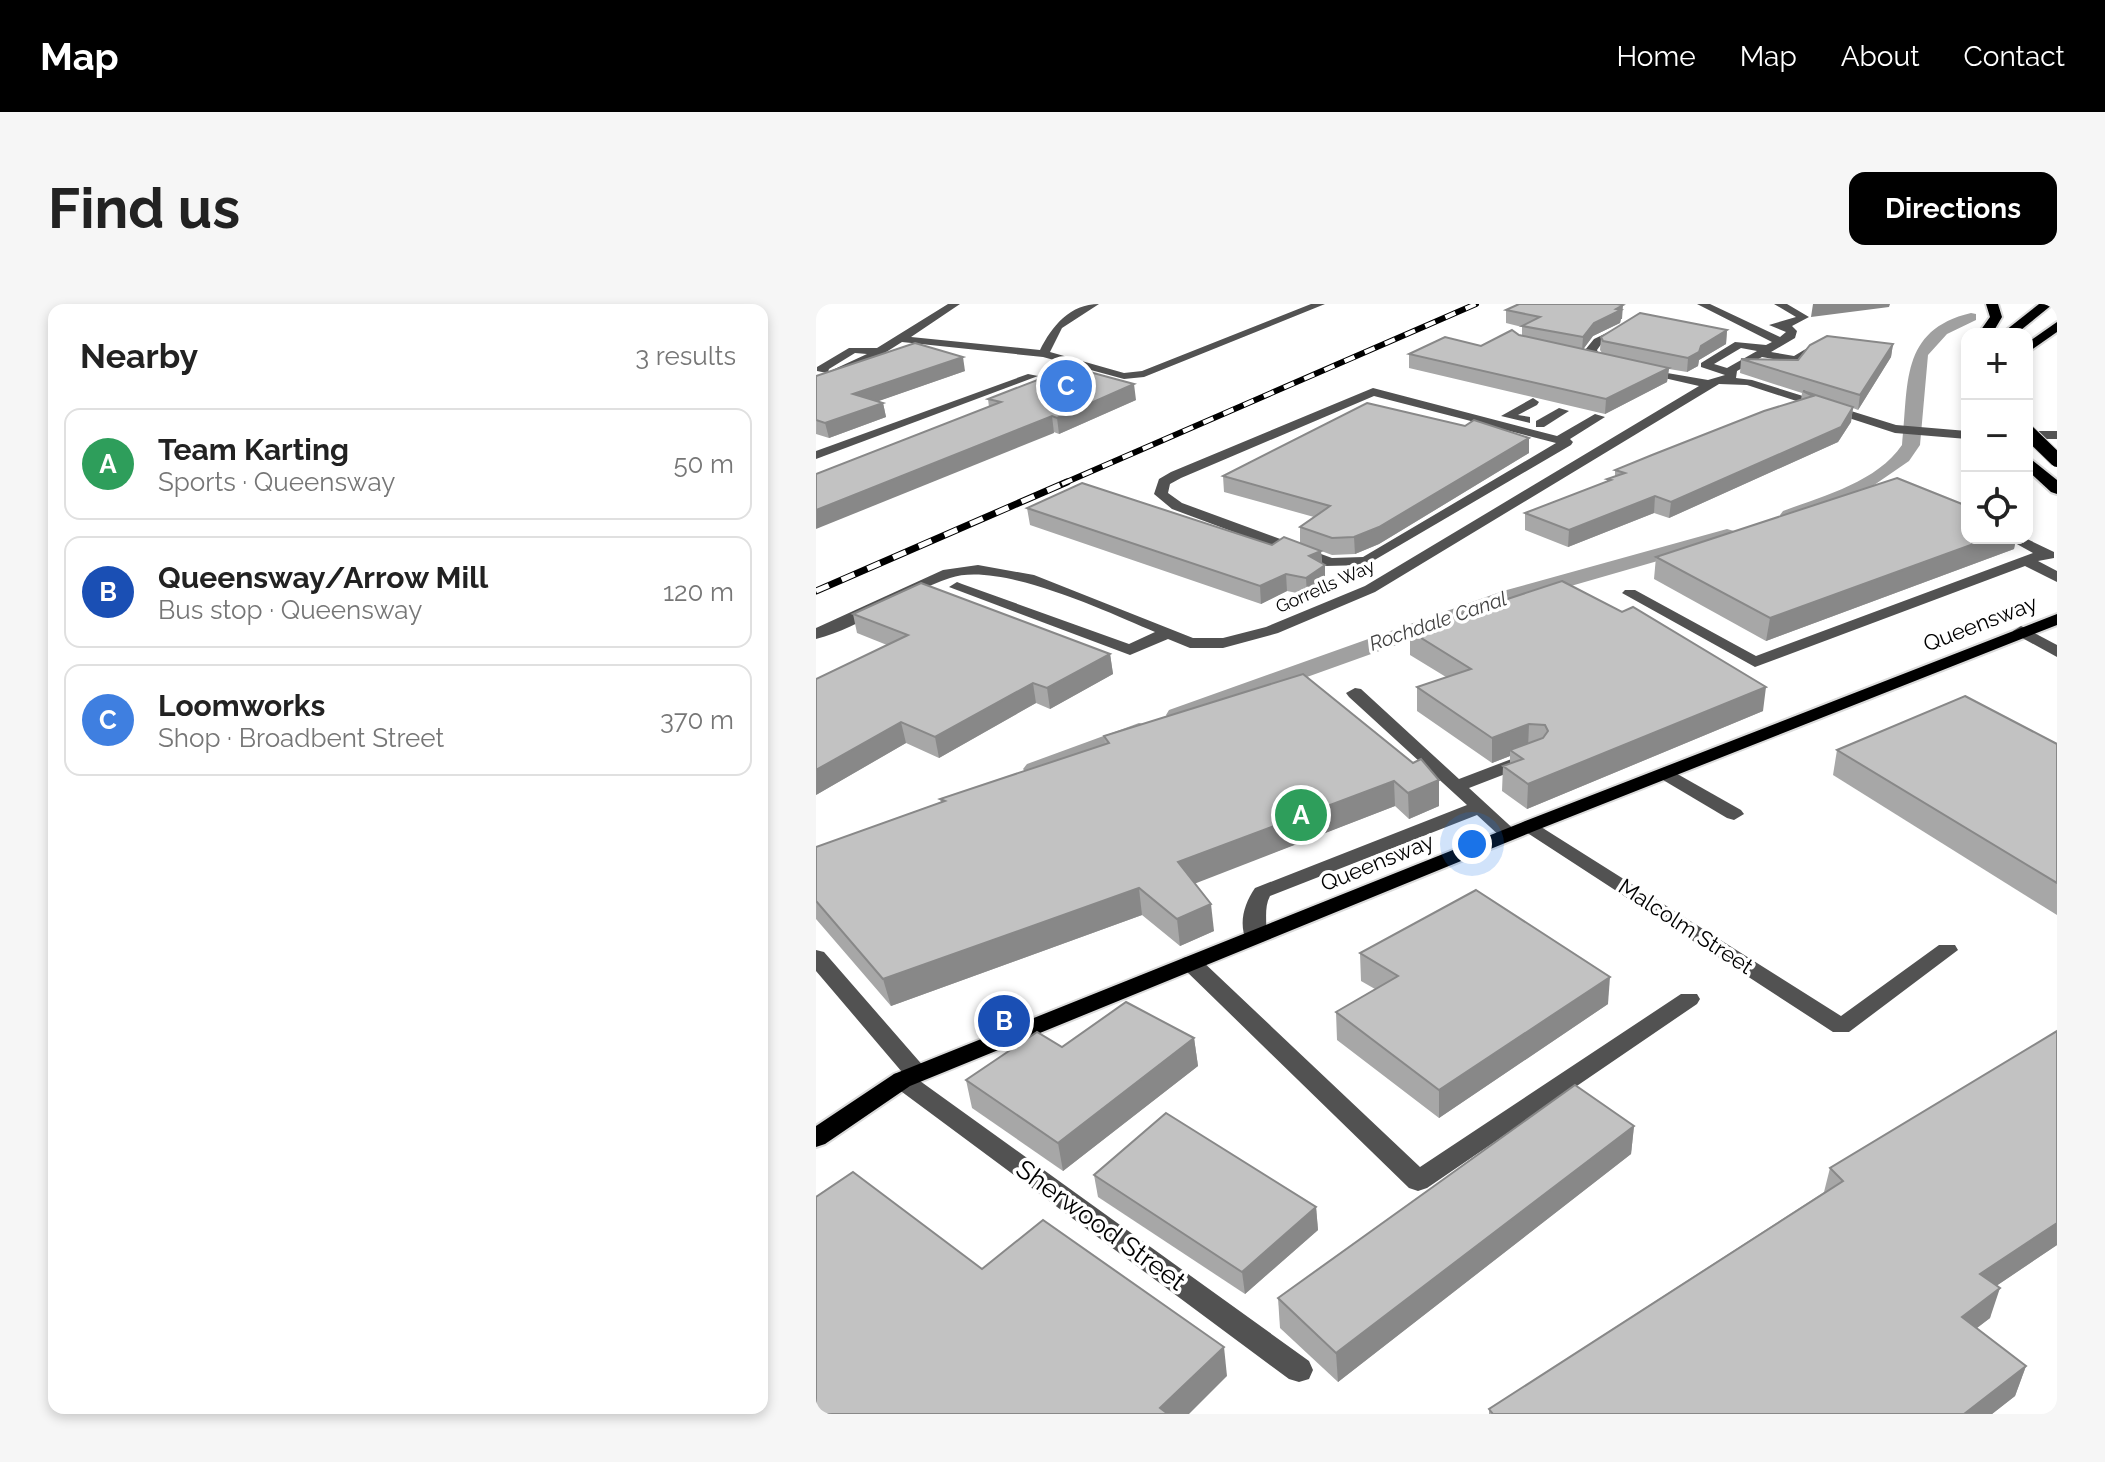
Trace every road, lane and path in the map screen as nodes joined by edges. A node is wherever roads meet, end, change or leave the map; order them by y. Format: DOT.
graph roads {
  1 [pos="955,304"];
  2 [pos="1094,304"];
  3 [pos="1320,304"];
  4 [pos="1702,304"];
  5 [pos="1779,304"];
  6 [pos="1992,304"];
  7 [pos="2047,304"];
  8 [pos="1632,324"];
  9 [pos="1783,324"];
  10 [pos="2057,326"];
  11 [pos="1750,328"];
  12 [pos="1989,328"];
  13 [pos="2016,328"];
  14 [pos="900,339"];
  15 [pos="2057,340"];
  16 [pos="1781,341"];
  17 [pos="1829,341"];
  18 [pos="2033,344"];
  19 [pos="2033,347"];
  20 [pos="1764,351"];
  21 [pos="880,352"];
  22 [pos="1044,354"];
  23 [pos="1580,356"];
  24 [pos="1596,360"];
  25 [pos="1610,363"];
  26 [pos="1624,366"];
  27 [pos="840,373"];
  28 [pos="1032,376"];
  29 [pos="1730,376"];
  30 [pos="816,381"];
  31 [pos="1708,384"];
  32 [pos="1533,402"];
  33 [pos="1563,411"];
  34 [pos="1599,417"];
  35 [pos="1540,424"];
  36 [pos="2033,433"];
  37 [pos="1961,435"];
  38 [pos="2057,435"];
  39 [pos="1566,438"];
  40 [pos="2033,438"];
  41 [pos="1598,451"];
  42 [pos="816,455"];
  43 [pos="2057,460"];
  44 [pos="2033,467"];
  45 [pos="2057,489"];
  46 [pos="2025,544"];
  47 [pos="2050,556"];
  48 [pos="2026,561"];
  49 [pos="2057,577"];
  50 [pos="1029,578"];
  51 [pos="957,587"];
  52 [pos="1630,593"];
  53 [pos="988,598"];
  54 [pos="1109,608"];
  55 [pos="2057,619"];
  56 [pos="1070,628"];
  57 [pos="2021,631"];
  58 [pos="1169,632"];
  59 [pos="816,634"];
  60 [pos="2057,652"];
  61 [pos="1355,693"];
  62 [pos="1535,756"];
  63 [pos="1665,773"];
  64 [pos="1457,786"];
  65 [pos="1480,807"];
  66 [pos="1734,814"];
  67 [pos="1530,826"];
  68 [pos="1509,834"];
  69 [pos="1255,937"];
  70 [pos="1947,950"];
  71 [pos="816,957"];
  72 [pos="1191,963"];
  73 [pos="1689,999"];
  74 [pos="909,1077"];
  75 [pos="816,1138"];
  76 [pos="1299,1370"];
  1 -- 14 [label="street"];
  2 -- 22 [label="street"];
  3 -- 22 [label="street"];
  4 -- 11 [label="street"];
  5 -- 9 [label="street"];
  6 -- 12 [label="highway"];
  7 -- 13 [label="highway"];
  8 -- 24 [label="street"];
  9 -- 11 [label="street"];
  9 -- 16 [label="street"];
  10 -- 18 [label="highway"];
  11 -- 16 [label="street"];
  14 -- 21 [label="street"];
  14 -- 22 [label="street"];
  15 -- 19 [label="highway"];
  16 -- 20 [label="street"];
  17 -- 20 [label="street"];
  20 -- 29 [label="street"];
  20 -- 29 [label="street"];
  21 -- 27 [label="street"];
  21 -- 27 [label="street"];
  23 -- 24 [label="street"];
  24 -- 25 [label="street"];
  26 -- 31 [label="street"];
  27 -- 30 [label="street"];
  28 -- 42 [label="street"];
  29 -- 31 [label="street, Gorrells Way"];
  29 -- 37 [label="street, Gorrells Way"];
  31 -- 41 [label="street, Gorrells Way"];
  32 -- 35 [label="street"];
  33 -- 35 [label="street"];
  34 -- 39 [label="street"];
  35 -- 39 [label="street"];
  36 -- 38 [label="street"];
  39 -- 39 [label="street"];
  39 -- 41 [label="street"];
  40 -- 43 [label="highway, bridge"];
  41 -- 58 [label="street, Gorrells Way"];
  44 -- 45 [label="highway"];
  46 -- 47 [label="street"];
  47 -- 48 [label="street"];
  48 -- 49 [label="street"];
  48 -- 52 [label="street"];
  50 -- 53 [label="street"];
  50 -- 54 [label="street, Gorrells Way"];
  50 -- 59 [label="street, Gorrells Way"];
  51 -- 53 [label="street"];
  53 -- 56 [label="street"];
  54 -- 56 [label="street"];
  54 -- 58 [label="street, Gorrells Way"];
  55 -- 57 [label="main road, Queensway"];
  56 -- 58 [label="street"];
  57 -- 60 [label="street"];
  57 -- 63 [label="main road, Queensway"];
  61 -- 64 [label="street"];
  62 -- 64 [label="street"];
  63 -- 66 [label="street"];
  63 -- 67 [label="main road, Queensway"];
  64 -- 65 [label="street"];
  65 -- 68 [label="street"];
  65 -- 69 [label="street"];
  67 -- 68 [label="main road, Queensway"];
  67 -- 70 [label="street, Malcolm Street"];
  68 -- 69 [label="main road, Queensway"];
  69 -- 72 [label="main road, Queensway"];
  71 -- 74 [label="street, Sherwood Street"];
  72 -- 73 [label="street"];
  72 -- 74 [label="main road, Queensway"];
  74 -- 75 [label="main road, Queensway"];
  74 -- 76 [label="street, Sherwood Street"];
}
